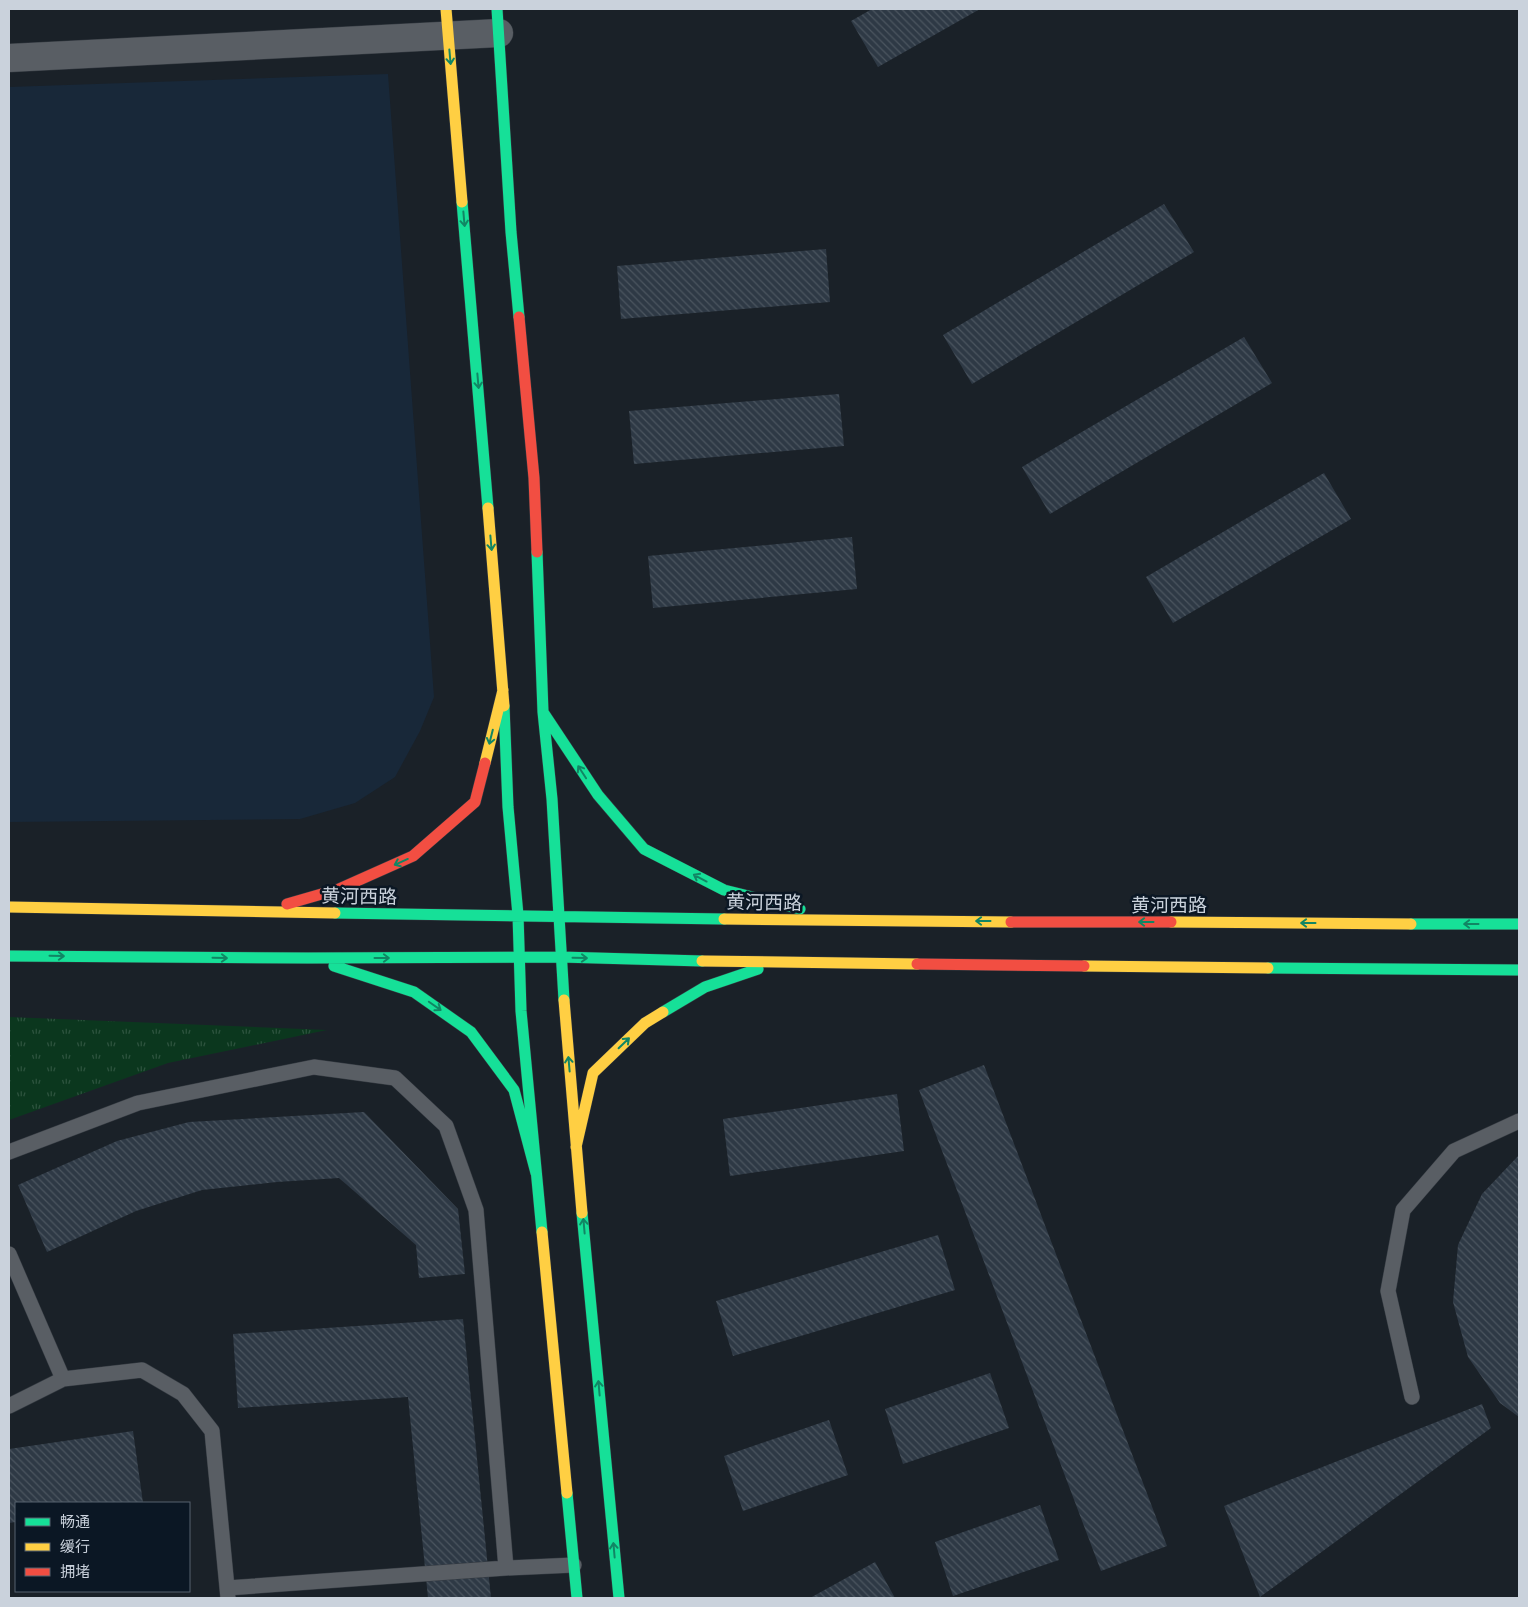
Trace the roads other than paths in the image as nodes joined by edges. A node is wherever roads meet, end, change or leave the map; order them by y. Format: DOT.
graph roads {
  1 [pos="446,9"];
  2 [pos="498,21"];
  3 [pos="448,36"];
  4 [pos="9,58"];
  5 [pos="503,690"];
  6 [pos="543,712"];
  7 [pos="9,907"];
  8 [pos="256,912"];
  9 [pos="518,915"];
  10 [pos="557,916"];
  11 [pos="848,921"];
  12 [pos="1519,924"];
  13 [pos="9,956"];
  14 [pos="520,957"];
  15 [pos="560,957"];
  16 [pos="308,958"];
  17 [pos="777,963"];
  18 [pos="1519,970"];
  19 [pos="1519,1122"];
  20 [pos="576,1147"];
  21 [pos="9,1152"];
  22 [pos="536,1173"];
  23 [pos="9,1254"];
  24 [pos="63,1379"];
  25 [pos="1412,1397"];
  26 [pos="9,1406"];
  27 [pos="574,1565"];
  28 [pos="506,1568"];
  29 [pos="228,1593"];
  30 [pos="577,1598"];
  31 [pos="619,1598"];
  1 -- 3 [label="main road"];
  2 -- 3 [label="street"];
  2 -- 6 [label="main road"];
  3 -- 4 [label="street"];
  3 -- 5 [label="main road, one-way"];
  5 -- 8 [label="main road, one-way"];
  5 -- 9 [label="main road"];
  6 -- 10 [label="main road"];
  11 -- 6 [label="main road, one-way"];
  7 -- 8 [label="main road, 黄河西路"];
  8 -- 9 [label="main road, 黄河西路"];
  9 -- 10 [label="main road, 黄河西路"];
  9 -- 14 [label="main road"];
  10 -- 11 [label="main road, 黄河西路"];
  10 -- 15 [label="main road"];
  12 -- 11 [label="main road, 黄河西路, one-way"];
  13 -- 16 [label="main road, one-way"];
  14 -- 15 [label="main road"];
  16 -- 14 [label="main road, one-way"];
  14 -- 22 [label="main road"];
  15 -- 17 [label="main road, one-way"];
  20 -- 15 [label="main road, one-way"];
  16 -- 22 [label="main road, one-way"];
  17 -- 18 [label="main road"];
  20 -- 17 [label="main road, one-way"];
  19 -- 25 [label="lane"];
  31 -- 20 [label="main road, one-way"];
  21 -- 28 [label="lane"];
  22 -- 27 [label="main road"];
  23 -- 24 [label="lane"];
  24 -- 26 [label="lane"];
  24 -- 29 [label="lane"];
  27 -- 28 [label="lane"];
  27 -- 30 [label="main road"];
  28 -- 29 [label="lane"];
}
